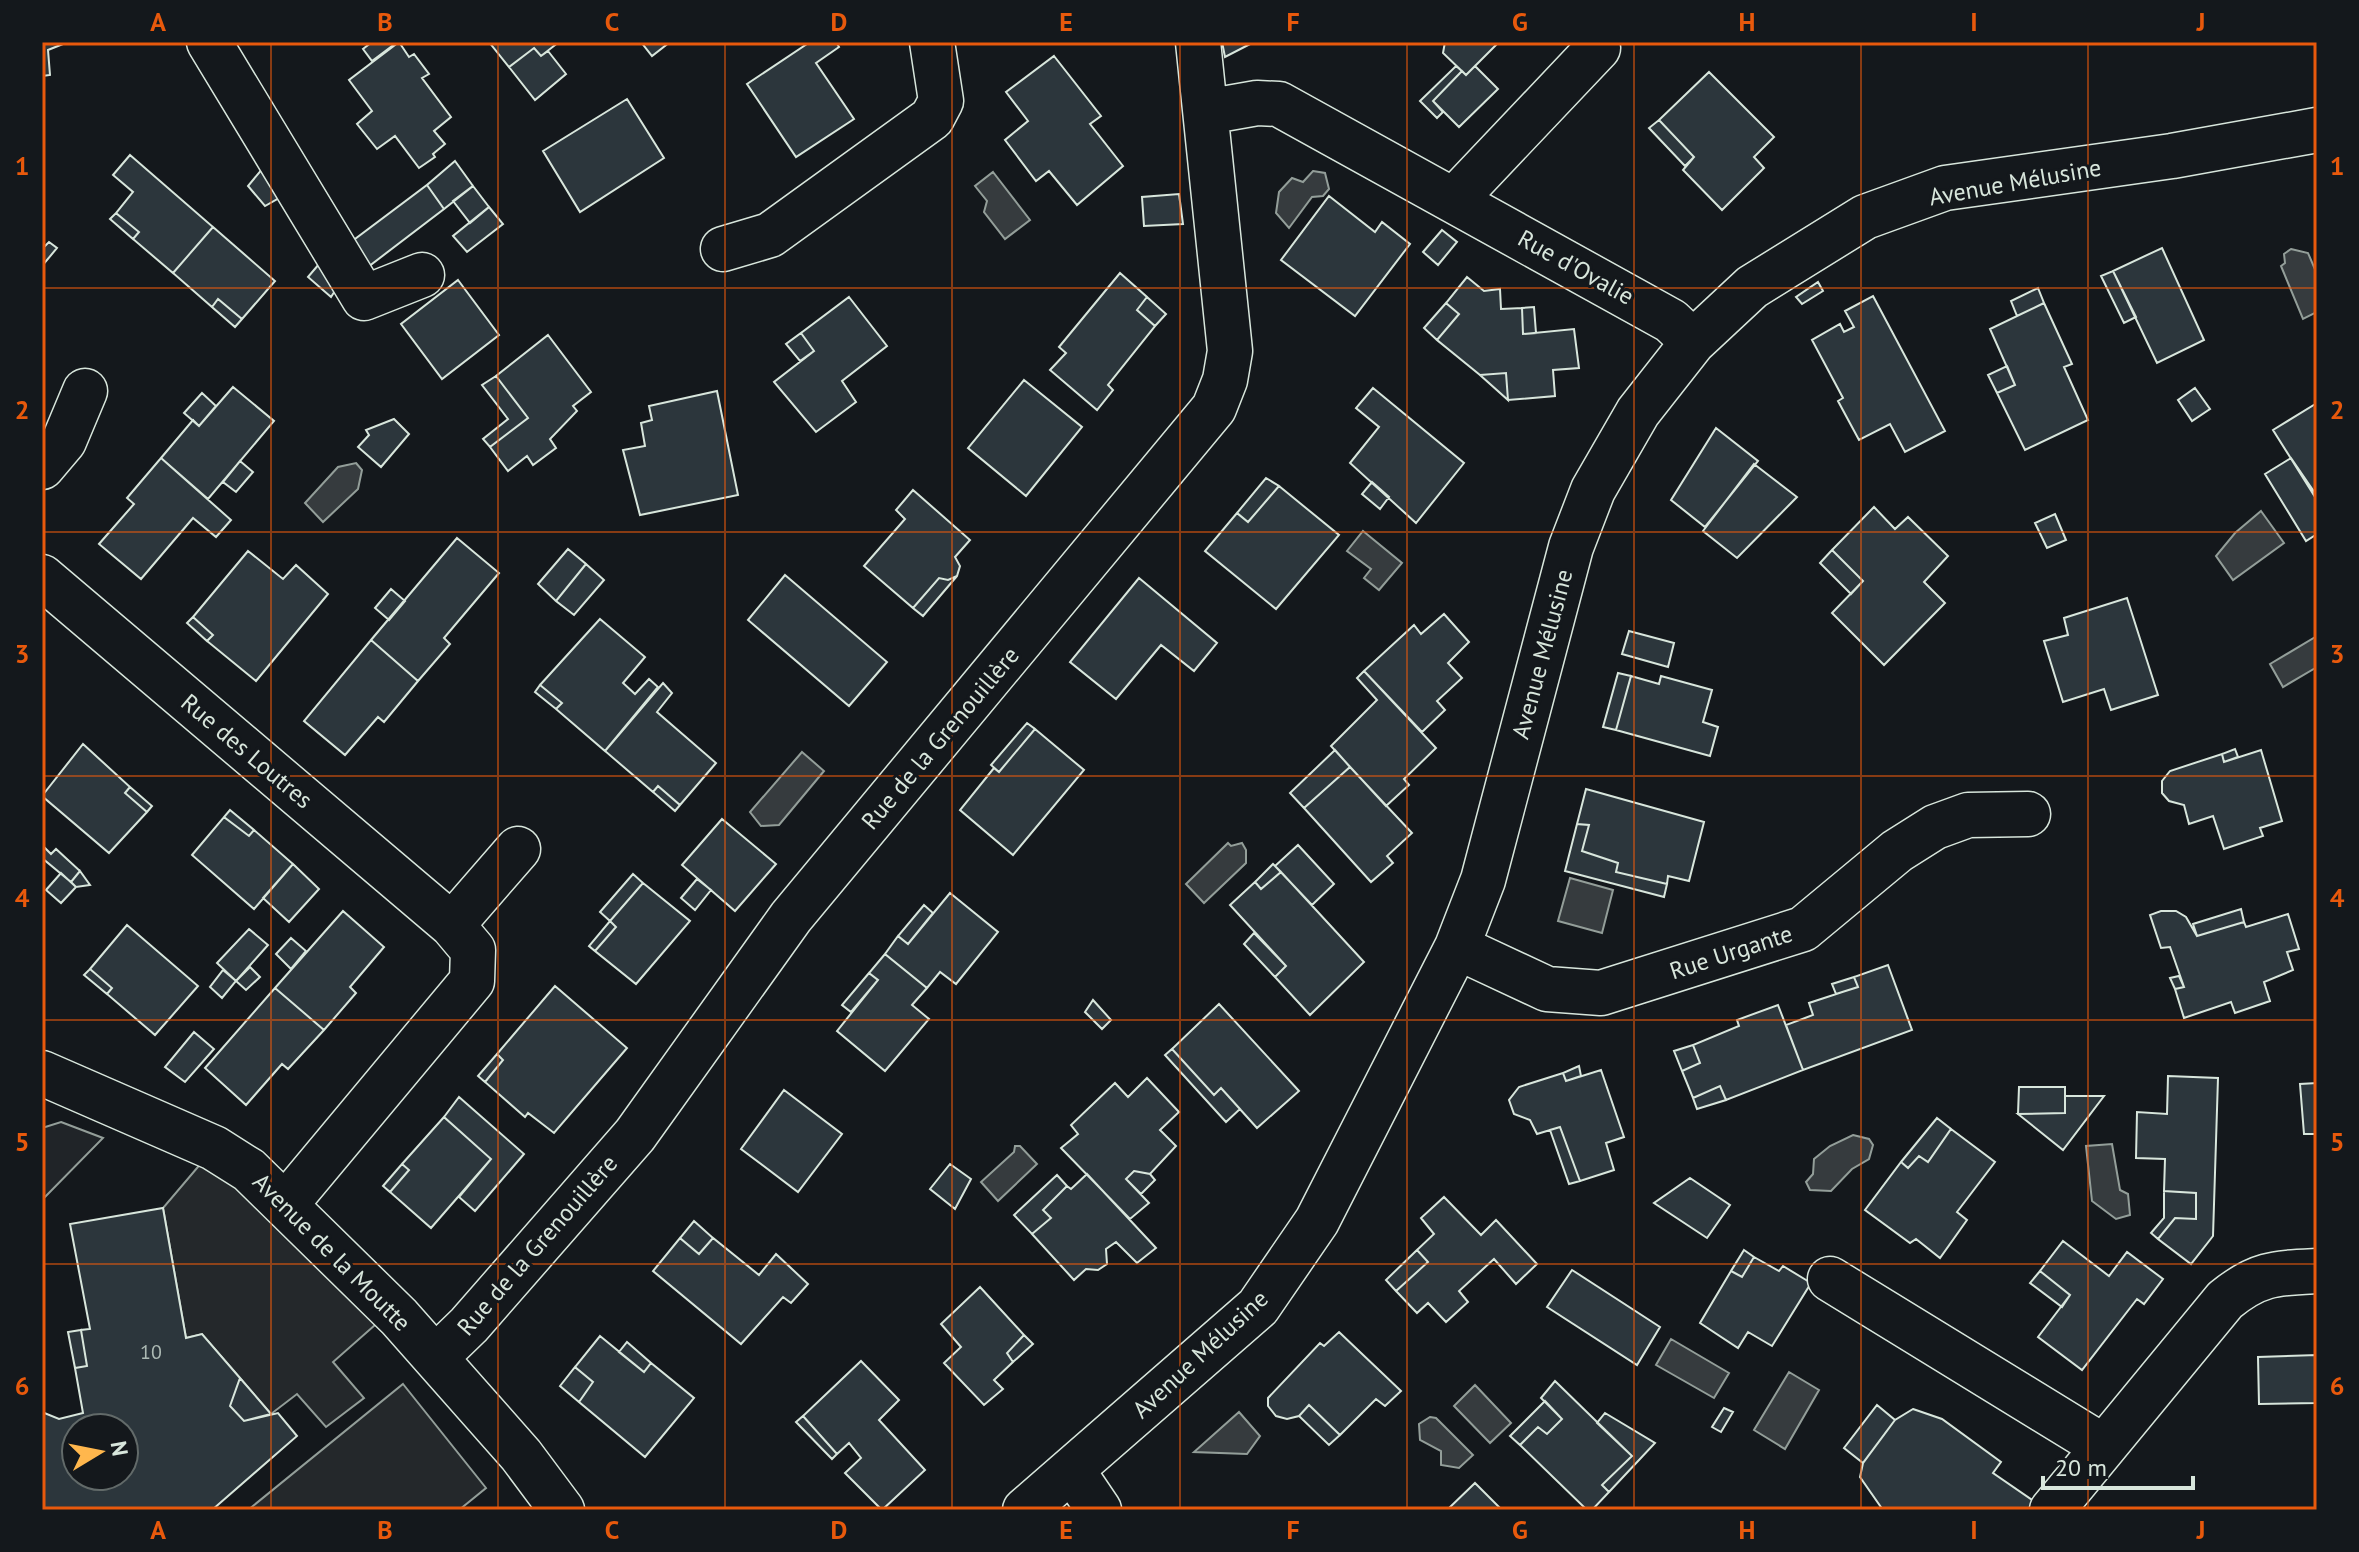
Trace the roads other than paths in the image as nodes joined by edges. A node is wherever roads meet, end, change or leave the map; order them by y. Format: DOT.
graph roads {
  1 [pos="209,42"];
  2 [pos="932,42"];
  3 [pos="1198,42"];
  4 [pos="1598,48"];
  5 [pos="1206,112"];
  6 [pos="2317,130"];
  7 [pos="1455,199"];
  8 [pos="723,249"];
  9 [pos="422,275"];
  10 [pos="1693,342"];
  11 [pos="85,391"];
  12 [pos="42,467"];
  13 [pos="42,577"];
  14 [pos="2028,814"];
  15 [pos="518,849"];
  16 [pos="452,925"];
  17 [pos="1457,947"];
  18 [pos="42,1073"];
  19 [pos="286,1204"];
  20 [pos="2317,1271"];
  21 [pos="1830,1279"];
  22 [pos="436,1357"];
  23 [pos="2104,1447"];
  24 [pos="1072,1470"];
  25 [pos="562,1510"];
  26 [pos="1025,1510"];
  27 [pos="1099,1510"];
  28 [pos="2052,1510"];
  1 -- 9 [label="street"];
  2 -- 8 [label="street"];
  3 -- 5 [label="street, Rue de la Grenouillère"];
  4 -- 7 [label="street"];
  5 -- 7 [label="street, Rue d'Ovalie"];
  5 -- 22 [label="street, Rue de la Grenouillère"];
  6 -- 10 [label="street, Avenue Mélusine"];
  7 -- 10 [label="street, Rue d'Ovalie"];
  10 -- 17 [label="street, Avenue Mélusine"];
  11 -- 12 [label="street"];
  13 -- 16 [label="street, Rue des Loutres"];
  14 -- 17 [label="street, Rue Urgante"];
  15 -- 16 [label="street"];
  16 -- 19 [label="street, Rue des Loutres"];
  17 -- 24 [label="street, Avenue Mélusine"];
  18 -- 19 [label="street, Avenue de la Moutte"];
  19 -- 22 [label="street, Avenue de la Moutte"];
  20 -- 23 [label="street"];
  21 -- 23 [label="street"];
  22 -- 25 [label="street, Avenue de la Moutte"];
  23 -- 28 [label="street"];
  24 -- 26 [label="street, Avenue Mélusine"];
  24 -- 27 [label="street"];
}
